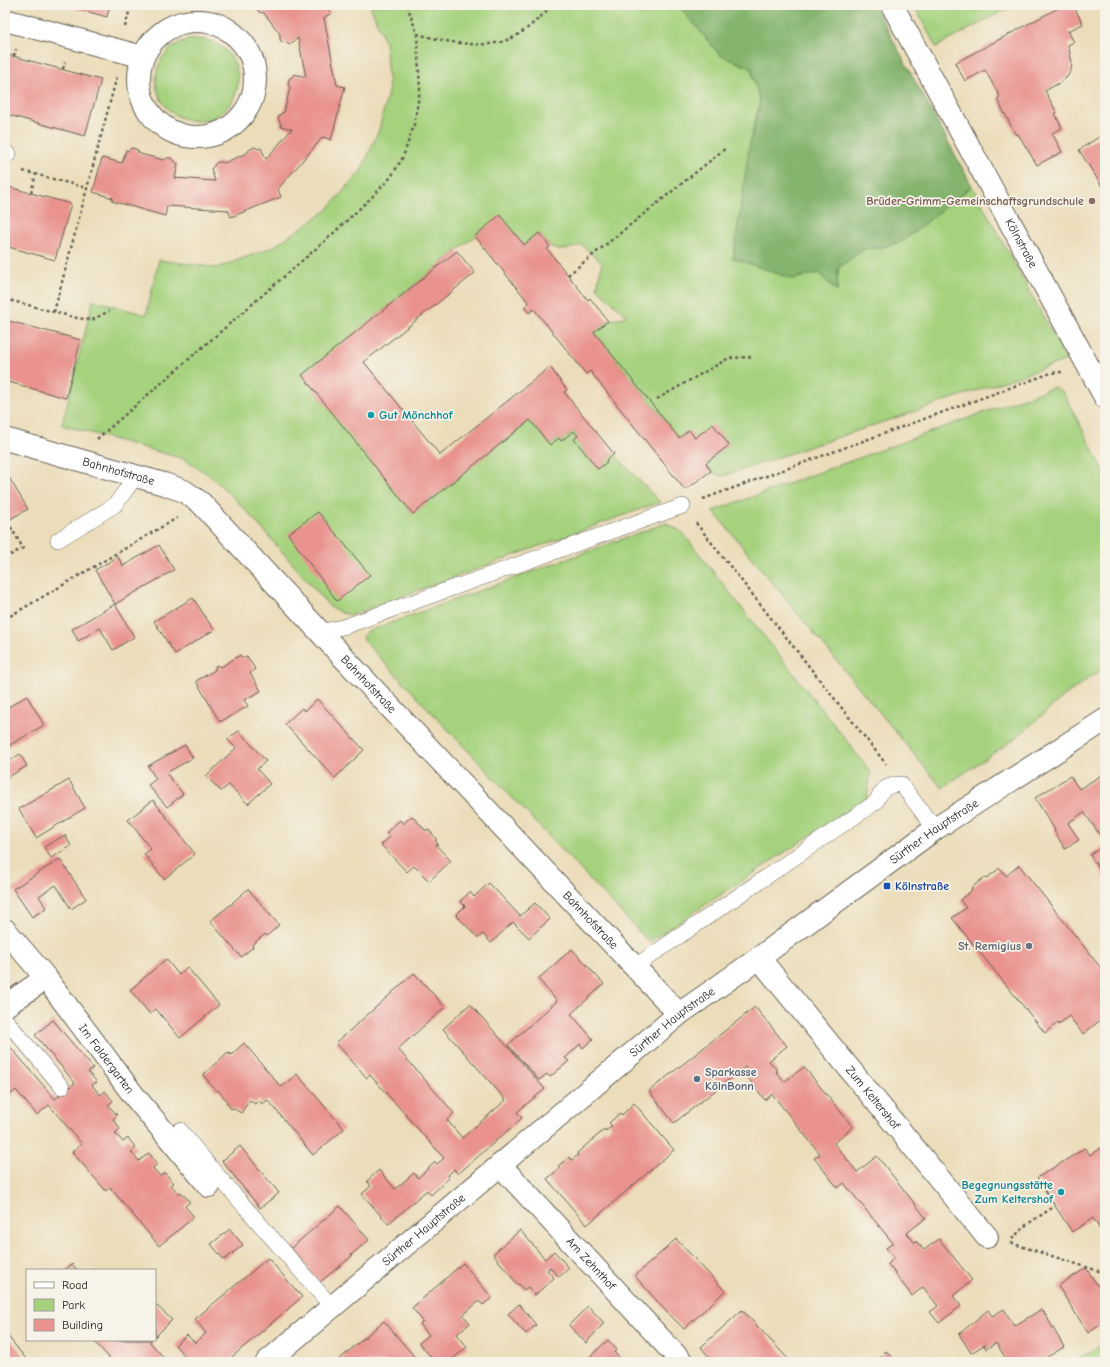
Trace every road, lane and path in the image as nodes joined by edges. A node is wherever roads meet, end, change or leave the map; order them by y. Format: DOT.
graph roads {
  1 [pos="407,5"];
  2 [pos="553,5"];
  3 [pos="892,5"];
  4 [pos="5,20"];
  5 [pos="417,34"];
  6 [pos="133,55"];
  7 [pos="726,148"];
  8 [pos="20,170"];
  9 [pos="36,174"];
  10 [pos="87,188"];
  11 [pos="31,193"];
  12 [pos="568,275"];
  13 [pos="5,299"];
  14 [pos="109,311"];
  15 [pos="54,312"];
  16 [pos="751,357"];
  17 [pos="1089,368"];
  18 [pos="1105,397"];
  19 [pos="657,398"];
  20 [pos="5,439"];
  21 [pos="74,459"];
  22 [pos="136,476"];
  23 [pos="683,506"];
  24 [pos="174,514"];
  25 [pos="8,521"];
  26 [pos="58,540"];
  27 [pos="5,558"];
  28 [pos="5,619"];
  29 [pos="319,632"];
  30 [pos="1105,720"];
  31 [pos="901,784"];
  32 [pos="935,829"];
  33 [pos="5,930"];
  34 [pos="759,958"];
  35 [pos="634,967"];
  36 [pos="46,978"];
  37 [pos="5,1006"];
  38 [pos="679,1014"];
  39 [pos="5,1019"];
  40 [pos="62,1087"];
  41 [pos="180,1130"];
  42 [pos="500,1165"];
  43 [pos="209,1186"];
  44 [pos="1055,1206"];
  45 [pos="987,1237"];
  46 [pos="1105,1274"];
  47 [pos="332,1307"];
  48 [pos="267,1362"];
  49 [pos="682,1362"];
  1 -- 5 [label="path"];
  2 -- 5 [label="path"];
  3 -- 17 [label="street, Kölnstraße"];
  4 -- 6 [label="street"];
  5 -- 21 [label="path"];
  6 -- 6 [label="street"];
  6 -- 10 [label="path"];
  7 -- 12 [label="path"];
  8 -- 9 [label="path"];
  9 -- 10 [label="path"];
  9 -- 11 [label="path"];
  10 -- 15 [label="path"];
  13 -- 15 [label="path"];
  14 -- 15 [label="path"];
  16 -- 19 [label="path"];
  17 -- 18 [label="street, Kölnstraße"];
  17 -- 23 [label="path"];
  20 -- 21 [label="street, Bahnhofstraße"];
  21 -- 22 [label="street, Bahnhofstraße"];
  22 -- 26 [label="lane"];
  22 -- 29 [label="street, Bahnhofstraße"];
  23 -- 29 [label="lane"];
  23 -- 31 [label="path"];
  24 -- 28 [label="path"];
  25 -- 27 [label="path"];
  29 -- 35 [label="street, Bahnhofstraße"];
  30 -- 32 [label="street, Sürther Hauptstraße"];
  31 -- 32 [label="lane"];
  31 -- 35 [label="lane"];
  32 -- 34 [label="street, Sürther Hauptstraße"];
  33 -- 36 [label="street, Im Faldergarten"];
  34 -- 38 [label="street, Sürther Hauptstraße"];
  34 -- 45 [label="street, Zum Keltershof"];
  35 -- 38 [label="street, Bahnhofstraße"];
  36 -- 37 [label="street"];
  36 -- 43 [label="street, Im Faldergarten"];
  38 -- 42 [label="street, Sürther Hauptstraße"];
  39 -- 40 [label="lane"];
  41 -- 47 [label="lane"];
  42 -- 47 [label="street, Sürther Hauptstraße"];
  42 -- 49 [label="street, Am Zehnthof"];
  44 -- 46 [label="path"];
  47 -- 48 [label="street, Sürther Hauptstraße"];
}
